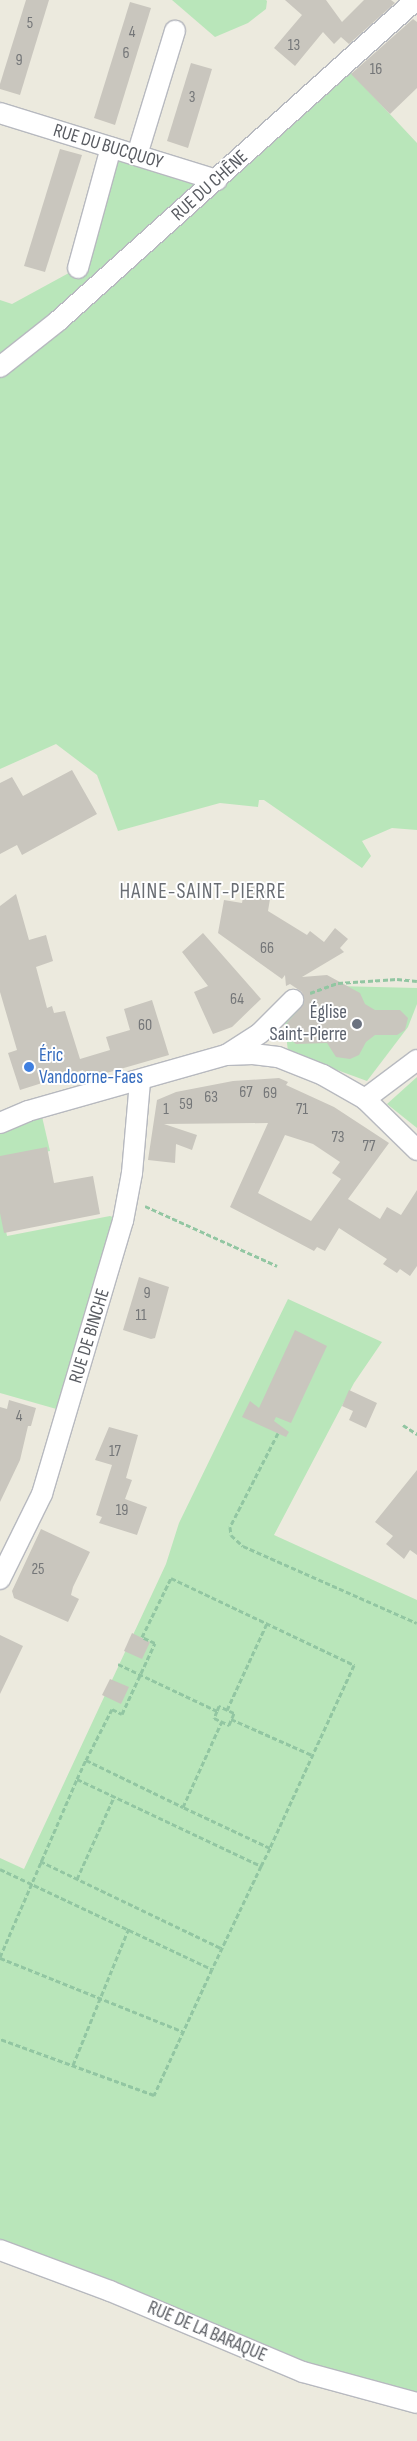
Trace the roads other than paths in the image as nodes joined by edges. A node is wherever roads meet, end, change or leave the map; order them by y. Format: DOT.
graph roads {
  1 [pos="416,0"];
  2 [pos="175,31"];
  3 [pos="0,113"];
  4 [pos="111,148"];
  5 [pos="137,155"];
  6 [pos="217,180"];
  7 [pos="78,268"];
  8 [pos="0,367"];
  9 [pos="293,1000"];
  10 [pos="226,1055"];
  11 [pos="417,1060"];
  12 [pos="140,1081"];
  13 [pos="365,1099"];
  14 [pos="0,1123"];
  15 [pos="417,1150"];
  16 [pos="0,1579"];
  17 [pos="0,2250"];
  18 [pos="417,2403"];
  1 -- 6 [label="street, RUE DU CHÊNE"];
  2 -- 5 [label="street"];
  3 -- 4 [label="street, RUE DU BUCQUOY"];
  4 -- 5 [label="street, RUE DU BUCQUOY"];
  4 -- 7 [label="street"];
  5 -- 6 [label="street, RUE DU BUCQUOY"];
  6 -- 8 [label="street, RUE DU CHÊNE"];
  9 -- 10 [label="street"];
  10 -- 12 [label="street"];
  10 -- 13 [label="street"];
  11 -- 13 [label="street"];
  12 -- 14 [label="street"];
  12 -- 16 [label="street, RUE DE BINCHE"];
  13 -- 15 [label="street"];
  17 -- 18 [label="street, RUE DE LA BARAQUE"];
}
